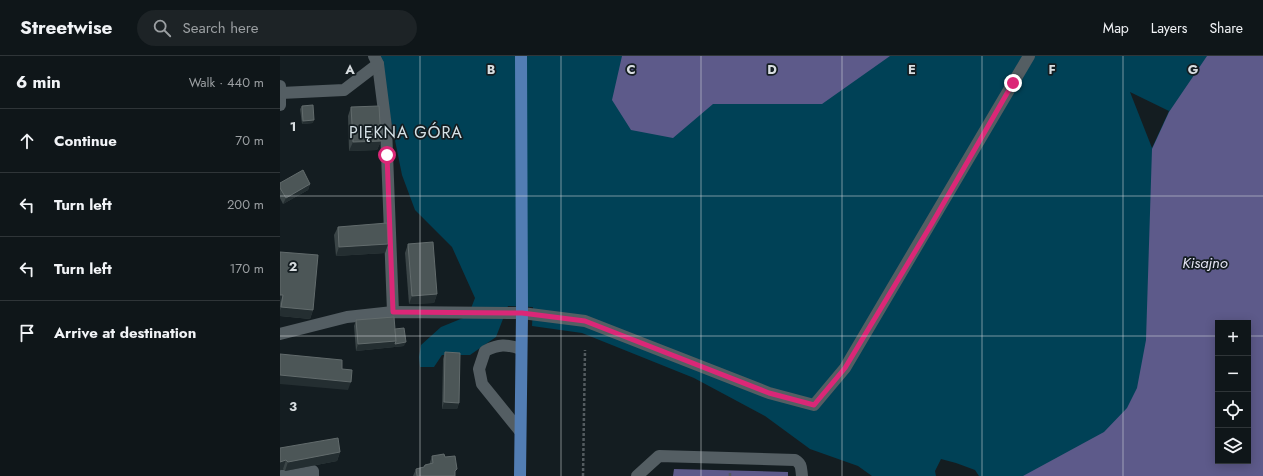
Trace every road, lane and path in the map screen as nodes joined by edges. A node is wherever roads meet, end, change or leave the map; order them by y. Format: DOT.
graph roads {
  1 [pos="521,56"];
  2 [pos="1029,56"];
  3 [pos="376,60"];
  4 [pos="280,95"];
  5 [pos="393,312"];
  6 [pos="522,313"];
  7 [pos="280,334"];
  8 [pos="521,349"];
  9 [pos="585,350"];
  10 [pos="520,430"];
  11 [pos="730,471"];
  12 [pos="282,476"];
  13 [pos="313,476"];
  14 [pos="520,476"];
  15 [pos="583,476"];
  16 [pos="637,476"];
  17 [pos="730,476"];
  18 [pos="802,476"];
  1 -- 6 [label="main road"];
  2 -- 6 [label="street"];
  3 -- 4 [label="street"];
  3 -- 5 [label="street"];
  5 -- 6 [label="street"];
  5 -- 7 [label="street"];
  6 -- 8 [label="main road"];
  8 -- 10 [label="main road"];
  8 -- 10 [label="street"];
  9 -- 15 [label="path"];
  10 -- 14 [label="main road"];
  11 -- 17 [label="path"];
  12 -- 13 [label="street"];
  16 -- 18 [label="street"];
}
